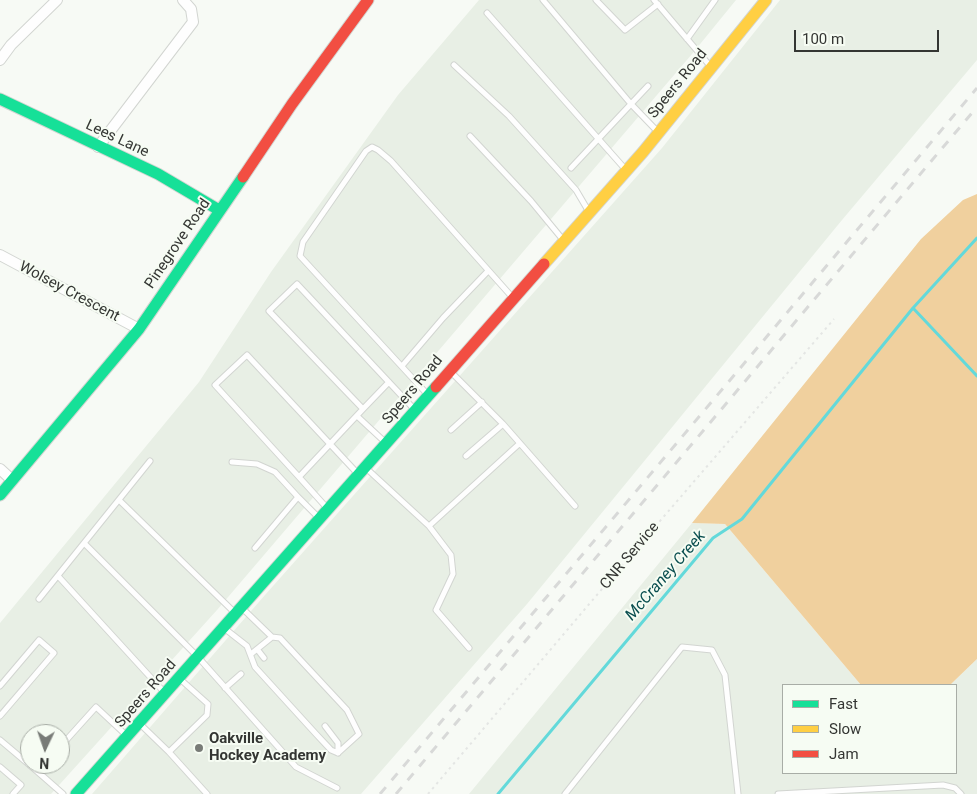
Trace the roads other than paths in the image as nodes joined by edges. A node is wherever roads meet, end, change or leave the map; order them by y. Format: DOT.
graph roads {
  1 [pos="57,0"];
  2 [pos="183,0"];
  3 [pos="543,0"];
  4 [pos="596,0"];
  5 [pos="716,0"];
  6 [pos="364,1"];
  7 [pos="763,1"];
  8 [pos="656,2"];
  9 [pos="487,13"];
  10 [pos="688,39"];
  11 [pos="0,60"];
  12 [pos="454,65"];
  13 [pos="712,67"];
  14 [pos="648,86"];
  15 [pos="0,99"];
  16 [pos="631,104"];
  17 [pos="658,133"];
  18 [pos="470,136"];
  19 [pos="598,138"];
  20 [pos="98,147"];
  21 [pos="571,168"];
  22 [pos="627,170"];
  23 [pos="219,210"];
  24 [pos="590,212"];
  25 [pos="564,241"];
  26 [pos="0,255"];
  27 [pos="488,271"];
  28 [pos="514,299"];
  29 [pos="138,329"];
  30 [pos="402,366"];
  31 [pos="449,370"];
  32 [pos="389,382"];
  33 [pos="429,396"];
  34 [pos="482,402"];
  35 [pos="363,409"];
  36 [pos="416,410"];
  37 [pos="357,416"];
  38 [pos="503,424"];
  39 [pos="451,430"];
  40 [pos="330,444"];
  41 [pos="386,444"];
  42 [pos="519,444"];
  43 [pos="466,456"];
  44 [pos="150,461"];
  45 [pos="232,462"];
  46 [pos="0,469"];
  47 [pos="362,471"];
  48 [pos="299,477"];
  49 [pos="12,480"];
  50 [pos="0,495"];
  51 [pos="298,497"];
  52 [pos="119,500"];
  53 [pos="575,506"];
  54 [pos="328,509"];
  55 [pos="320,519"];
  56 [pos="429,526"];
  57 [pos="84,543"];
  58 [pos="255,548"];
  59 [pos="58,576"];
  60 [pos="39,599"];
  61 [pos="239,611"];
  62 [pos="224,628"];
  63 [pos="272,637"];
  64 [pos="469,648"];
  65 [pos="257,649"];
  66 [pos="251,654"];
  67 [pos="198,658"];
  68 [pos="264,658"];
  69 [pos="241,674"];
  70 [pos="180,678"];
  71 [pos="0,686"];
  72 [pos="225,688"];
  73 [pos="166,694"];
  74 [pos="0,716"];
  75 [pos="140,724"];
  76 [pos="325,726"];
  77 [pos="70,736"];
  78 [pos="128,737"];
  79 [pos="0,740"];
  80 [pos="169,752"];
  81 [pos="338,753"];
  82 [pos="20,757"];
  83 [pos="0,767"];
  84 [pos="40,774"];
  85 [pos="337,788"];
  86 [pos="859,792"];
  87 [pos="13,794"];
  88 [pos="63,794"];
  89 [pos="76,794"];
  90 [pos="207,794"];
  91 [pos="565,794"];
  92 [pos="738,794"];
  93 [pos="778,794"];
  94 [pos="961,794"];
  1 -- 11 [label="street"];
  2 -- 20 [label="street"];
  3 -- 16 [label="lane"];
  4 -- 8 [label="lane"];
  5 -- 10 [label="lane"];
  6 -- 23 [label="main road, Pinegrove Road"];
  7 -- 13 [label="main road, Speers Road"];
  8 -- 10 [label="lane"];
  9 -- 19 [label="lane"];
  10 -- 13 [label="lane"];
  12 -- 24 [label="lane"];
  13 -- 17 [label="main road, Speers Road"];
  14 -- 16 [label="lane"];
  15 -- 20 [label="main road, Lees Lane"];
  16 -- 17 [label="lane"];
  16 -- 19 [label="lane"];
  17 -- 22 [label="main road, Speers Road"];
  18 -- 25 [label="lane"];
  19 -- 21 [label="lane"];
  19 -- 22 [label="lane"];
  20 -- 23 [label="main road, Lees Lane"];
  22 -- 24 [label="main road, Speers Road"];
  23 -- 29 [label="main road, Pinegrove Road"];
  24 -- 25 [label="main road, Speers Road"];
  25 -- 28 [label="main road, Speers Road"];
  26 -- 29 [label="street, Wolsey Crescent"];
  27 -- 28 [label="lane"];
  27 -- 30 [label="lane"];
  27 -- 30 [label="lane"];
  28 -- 31 [label="main road, Speers Road"];
  29 -- 49 [label="main road, Pinegrove Road"];
  30 -- 33 [label="lane"];
  31 -- 33 [label="main road, Speers Road"];
  31 -- 34 [label="lane"];
  32 -- 35 [label="lane"];
  32 -- 35 [label="lane"];
  32 -- 36 [label="lane"];
  33 -- 36 [label="main road, Speers Road"];
  34 -- 38 [label="lane"];
  34 -- 39 [label="lane"];
  35 -- 37 [label="lane"];
  36 -- 41 [label="main road, Speers Road"];
  37 -- 40 [label="lane"];
  37 -- 41 [label="lane"];
  38 -- 42 [label="lane"];
  38 -- 43 [label="lane"];
  40 -- 47 [label="lane"];
  40 -- 48 [label="lane"];
  40 -- 48 [label="lane"];
  41 -- 47 [label="main road, Speers Road"];
  42 -- 53 [label="lane"];
  42 -- 56 [label="lane"];
  44 -- 52 [label="lane"];
  45 -- 51 [label="lane"];
  46 -- 49 [label="street"];
  47 -- 54 [label="main road, Speers Road"];
  47 -- 56 [label="lane"];
  48 -- 54 [label="lane"];
  49 -- 50 [label="main road, Pinegrove Road"];
  51 -- 55 [label="lane"];
  51 -- 58 [label="lane"];
  52 -- 57 [label="lane"];
  52 -- 61 [label="lane"];
  54 -- 55 [label="main road, Speers Road"];
  55 -- 61 [label="main road, Speers Road"];
  56 -- 64 [label="lane"];
  57 -- 59 [label="lane"];
  57 -- 67 [label="lane"];
  59 -- 60 [label="lane"];
  59 -- 73 [label="lane"];
  61 -- 62 [label="main road, Speers Road"];
  61 -- 63 [label="lane"];
  62 -- 66 [label="lane"];
  62 -- 67 [label="main road, Speers Road"];
  63 -- 65 [label="lane"];
  63 -- 81 [label="lane"];
  65 -- 66 [label="lane"];
  65 -- 68 [label="lane"];
  66 -- 81 [label="lane"];
  67 -- 70 [label="main road, Speers Road"];
  67 -- 72 [label="lane"];
  69 -- 72 [label="lane"];
  70 -- 73 [label="main road, Speers Road"];
  70 -- 80 [label="lane"];
  71 -- 74 [label="lane"];
  72 -- 85 [label="lane"];
  73 -- 75 [label="main road, Speers Road"];
  75 -- 78 [label="main road, Speers Road"];
  75 -- 80 [label="lane"];
  76 -- 81 [label="lane"];
  77 -- 78 [label="lane"];
  78 -- 89 [label="main road, Speers Road"];
  79 -- 82 [label="lane"];
  80 -- 90 [label="lane"];
  83 -- 87 [label="lane"];
  84 -- 88 [label="lane"];
  86 -- 93 [label="lane"];
  86 -- 94 [label="lane"];
  91 -- 92 [label="lane"];
}
